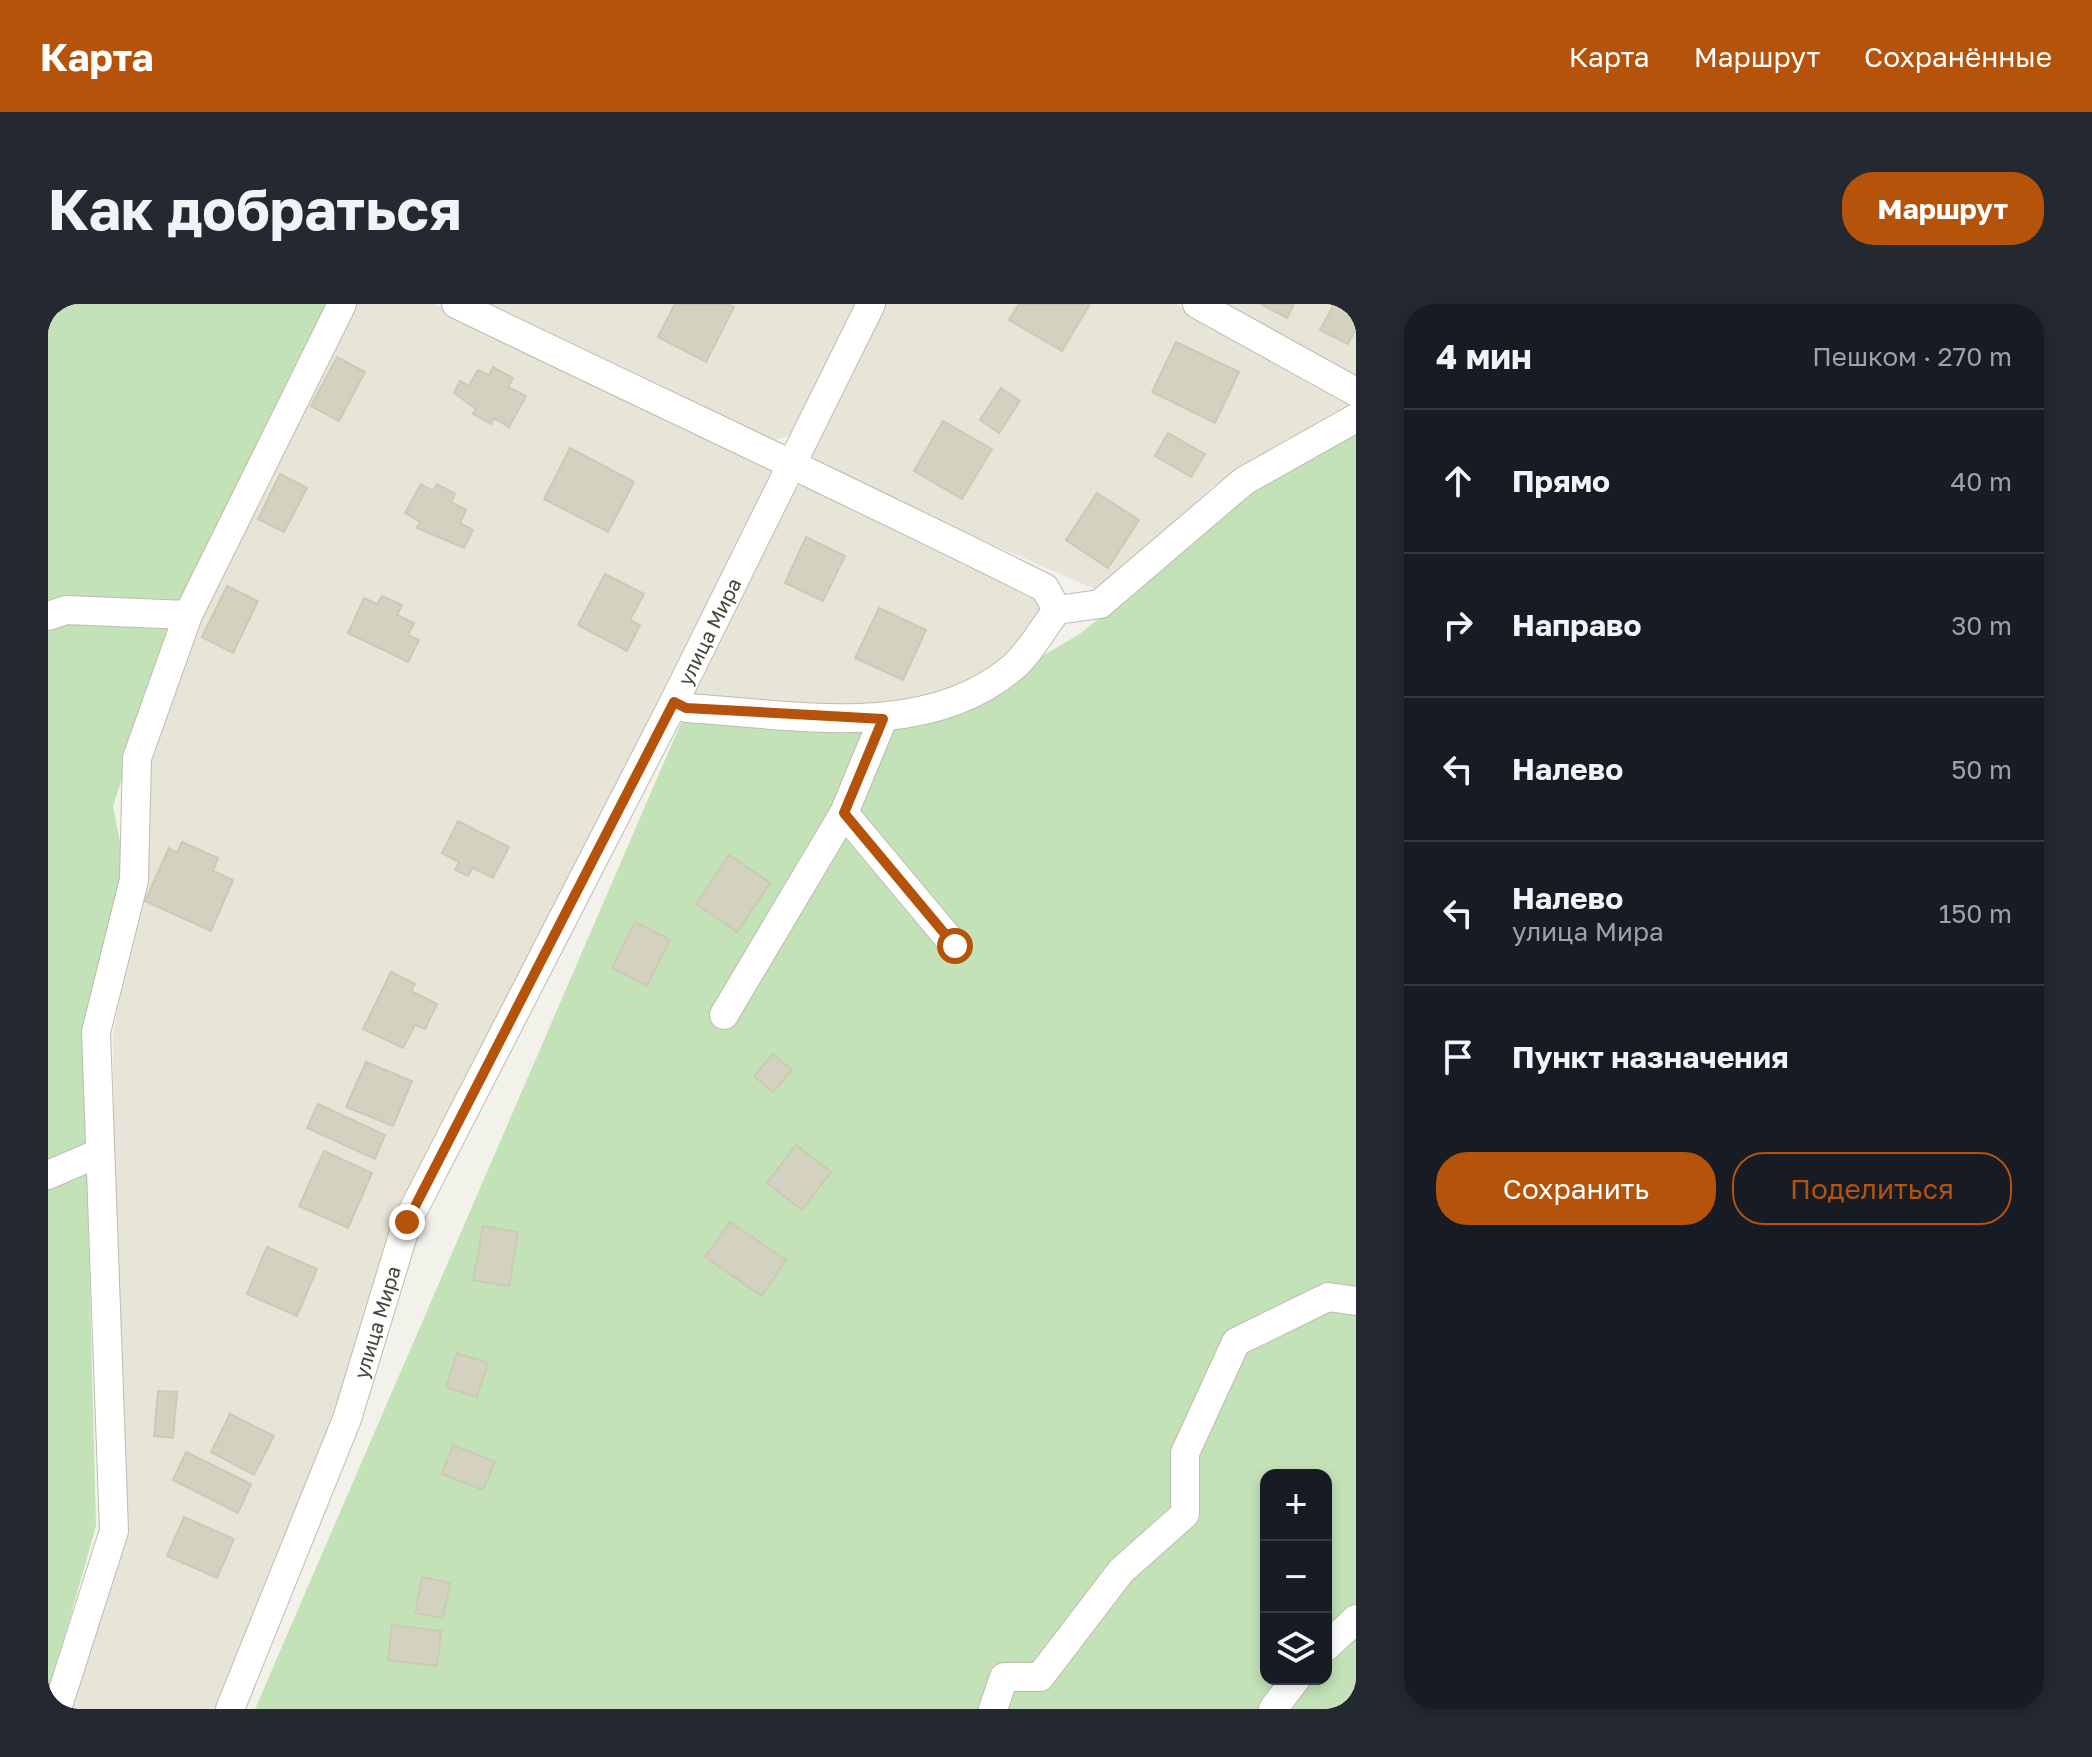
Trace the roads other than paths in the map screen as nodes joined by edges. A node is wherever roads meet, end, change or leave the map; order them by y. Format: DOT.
graph roads {
  1 [pos="342,304"];
  2 [pos="456,304"];
  3 [pos="871,304"];
  4 [pos="1197,304"];
  5 [pos="1356,392"];
  6 [pos="1356,418"];
  7 [pos="789,466"];
  8 [pos="1057,610"];
  9 [pos="188,615"];
  10 [pos="48,616"];
  11 [pos="674,702"];
  12 [pos="883,719"];
  13 [pos="844,813"];
  14 [pos="955,946"];
  15 [pos="724,1015"];
  16 [pos="99,1153"];
  17 [pos="48,1175"];
  18 [pos="1356,1301"];
  19 [pos="1356,1619"];
  20 [pos="1332,1641"];
  21 [pos="1291,1685"];
  22 [pos="57,1709"];
  23 [pos="230,1709"];
  24 [pos="993,1709"];
  25 [pos="1273,1709"];
  1 -- 9 [label="street"];
  2 -- 7 [label="street"];
  3 -- 7 [label="street, улица Мира"];
  4 -- 5 [label="street"];
  6 -- 8 [label="street"];
  7 -- 8 [label="street"];
  7 -- 11 [label="street, улица Мира"];
  8 -- 12 [label="street"];
  9 -- 10 [label="street"];
  9 -- 16 [label="street"];
  11 -- 12 [label="street"];
  11 -- 23 [label="street, улица Мира"];
  12 -- 13 [label="street"];
  13 -- 14 [label="street"];
  13 -- 15 [label="street"];
  16 -- 17 [label="street"];
  16 -- 22 [label="street"];
  18 -- 24 [label="street"];
  19 -- 20 [label="street"];
  21 -- 25 [label="street"];
}
